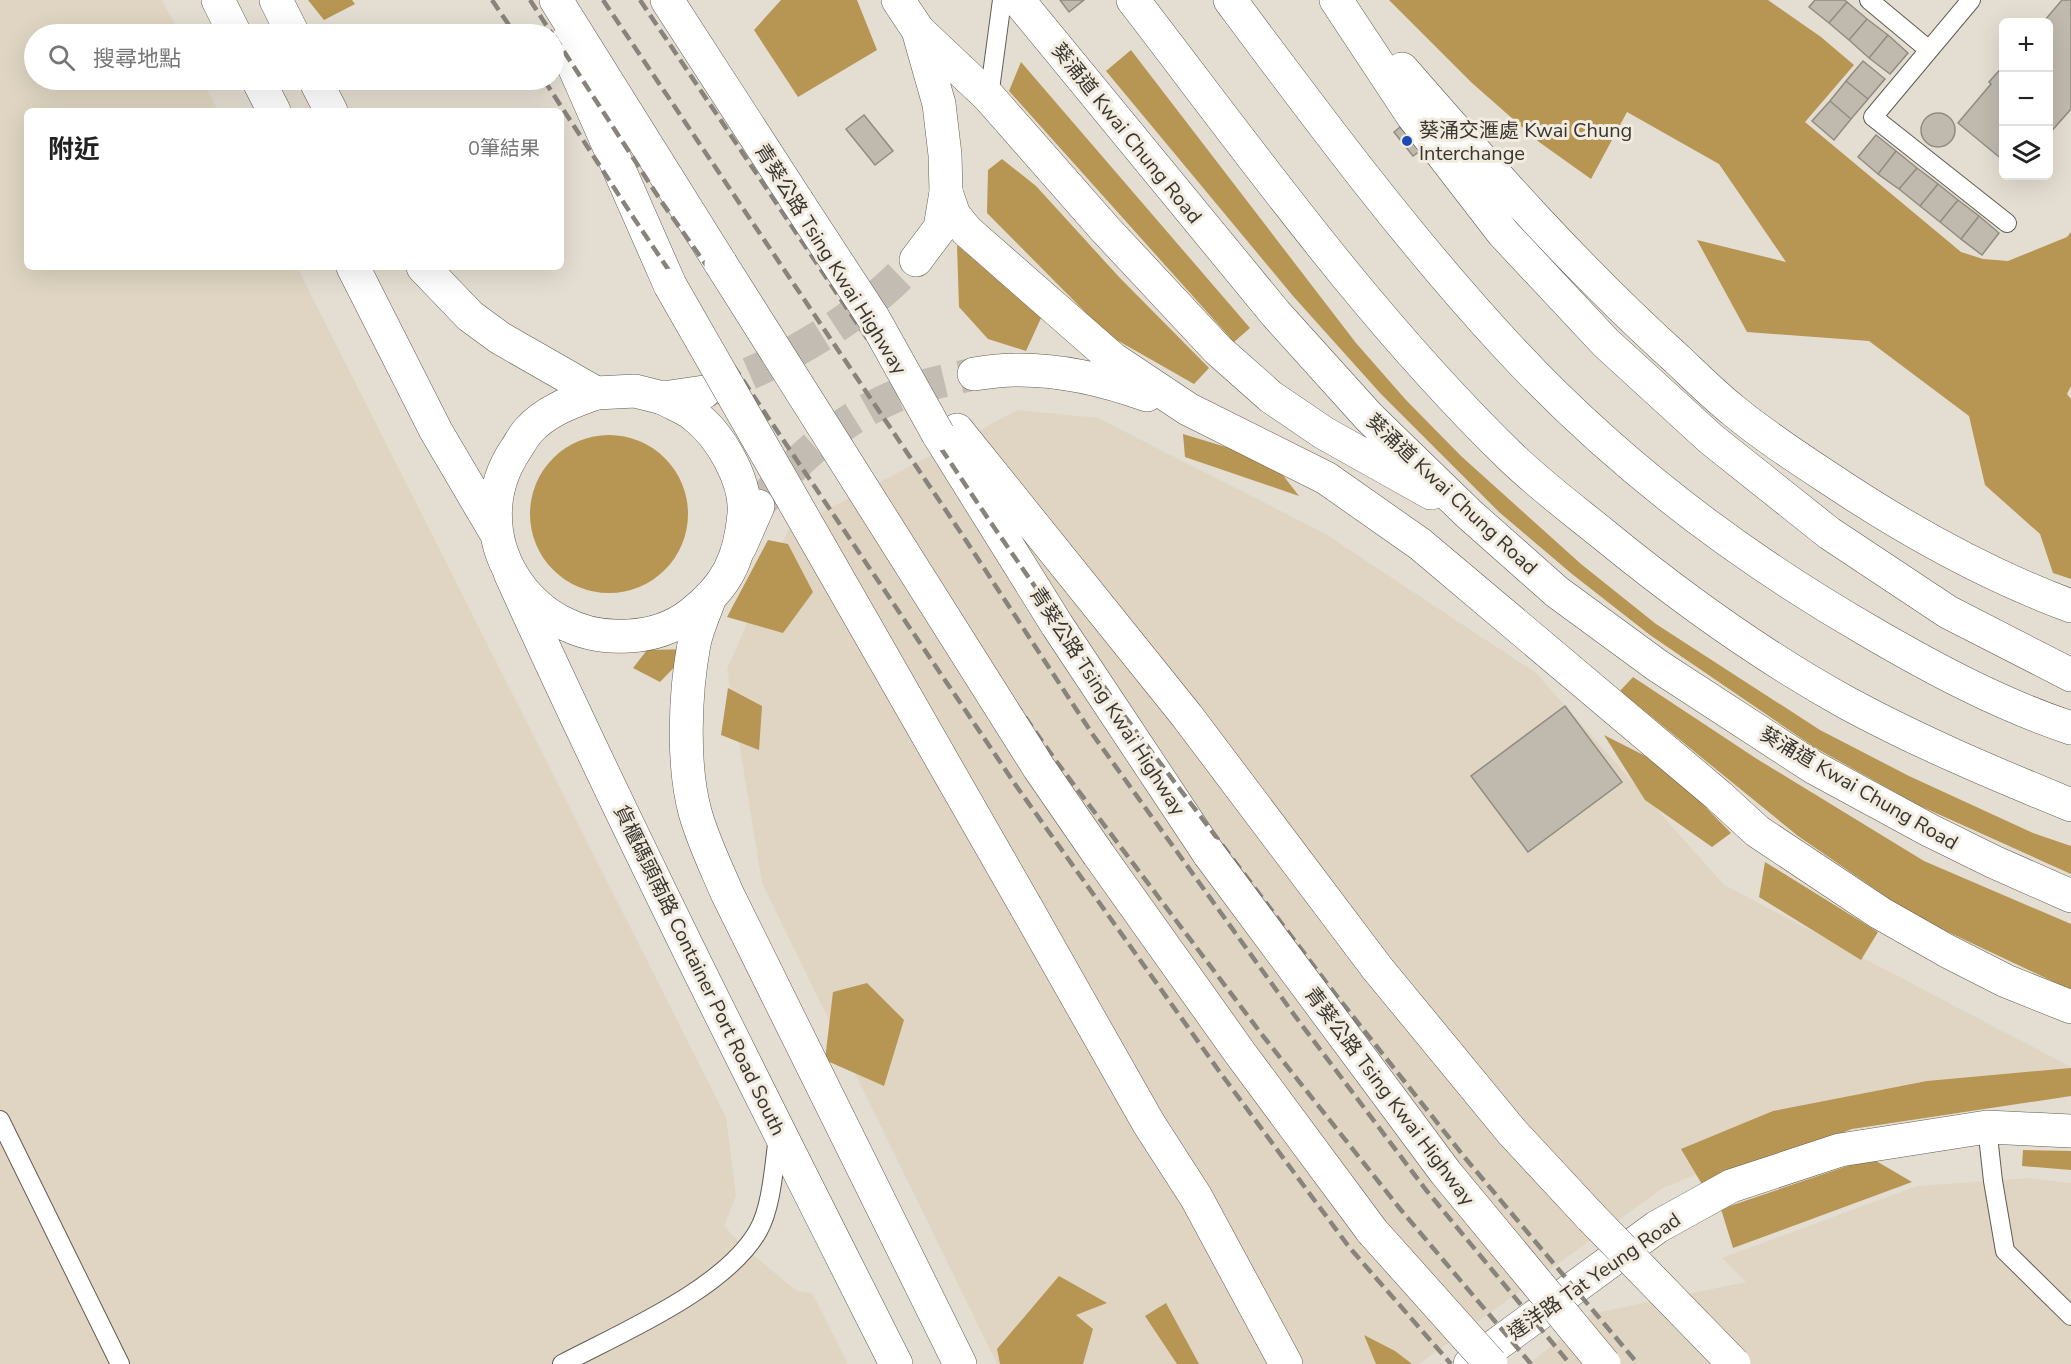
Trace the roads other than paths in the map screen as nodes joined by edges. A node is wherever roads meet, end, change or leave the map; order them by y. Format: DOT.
graph roads {
  1 [pos="218,0"];
  2 [pos="276,0"];
  3 [pos="545,0"];
  4 [pos="556,0"];
  5 [pos="667,0"];
  6 [pos="898,0"];
  7 [pos="1002,0"];
  8 [pos="1018,0"];
  9 [pos="1133,0"];
  10 [pos="1230,0"];
  11 [pos="1336,0"];
  12 [pos="1341,0"];
  13 [pos="1869,0"];
  14 [pos="1971,0"];
  15 [pos="230,24"];
  16 [pos="288,24"];
  17 [pos="556,24"];
  18 [pos="918,30"];
  19 [pos="564,43"];
  20 [pos="1929,50"];
  21 [pos="263,90"];
  22 [pos="320,90"];
  23 [pos="989,97"];
  24 [pos="272,108"];
  25 [pos="329,108"];
  26 [pos="946,192"];
  27 [pos="2007,223"];
  28 [pos="916,260"];
  29 [pos="355,270"];
  30 [pos="426,270"];
  31 [pos="874,320"];
  32 [pos="974,374"];
  33 [pos="704,392"];
  34 [pos="596,393"];
  35 [pos="663,398"];
  36 [pos="1188,409"];
  37 [pos="758,506"];
  38 [pos="1469,514"];
  39 [pos="497,535"];
  40 [pos="740,547"];
  41 [pos="510,573"];
  42 [pos="709,600"];
  43 [pos="2071,606"];
  44 [pos="2071,675"];
  45 [pos="2071,728"];
  46 [pos="2071,805"];
  47 [pos="2071,896"];
  48 [pos="2071,1006"];
  49 [pos="0,1120"];
  50 [pos="1987,1127"];
  51 [pos="779,1131"];
  52 [pos="2071,1131"];
  53 [pos="2071,1316"];
  54 [pos="120,1364"];
  55 [pos="562,1364"];
  56 [pos="896,1364"];
  57 [pos="960,1364"];
  58 [pos="1286,1364"];
  59 [pos="1470,1364"];
  60 [pos="1491,1364"];
  61 [pos="1604,1364"];
  62 [pos="1734,1364"];
  1 -- 15 [label="main road"];
  2 -- 16 [label="main road"];
  3 -- 17 [label="main road, bridge"];
  4 -- 60 [label="main road, bridge"];
  5 -- 31 [label="main road, 青葵公路 Tsing Kwai Highway, bridge"];
  6 -- 18 [label="main road"];
  7 -- 23 [label="lane"];
  8 -- 38 [label="main road, 葵涌道 Kwai Chung Road"];
  9 -- 46 [label="main road"];
  10 -- 45 [label="main road"];
  11 -- 44 [label="main road"];
  12 -- 43 [label="main road"];
  13 -- 20 [label="lane"];
  14 -- 20 [label="lane"];
  18 -- 23 [label="main road"];
  18 -- 26 [label="main road"];
  19 -- 58 [label="main road, bridge"];
  20 -- 27 [label="lane"];
  21 -- 24 [label="main road"];
  22 -- 25 [label="main road"];
  23 -- 38 [label="main road"];
  26 -- 28 [label="main road"];
  26 -- 36 [label="main road"];
  29 -- 39 [label="main road"];
  30 -- 34 [label="main road"];
  31 -- 61 [label="main road, 青葵公路 Tsing Kwai Highway, bridge"];
  31 -- 62 [label="main road, bridge"];
  32 -- 36 [label="main road"];
  33 -- 35 [label="main road"];
  34 -- 35 [label="main road"];
  34 -- 39 [label="main road"];
  35 -- 40 [label="main road"];
  36 -- 48 [label="main road"];
  37 -- 40 [label="main road"];
  38 -- 47 [label="main road, 葵涌道 Kwai Chung Road"];
  39 -- 41 [label="main road"];
  40 -- 42 [label="main road"];
  41 -- 42 [label="main road"];
  41 -- 51 [label="main road, 貨櫃碼頭南路 Container Port Road South"];
  42 -- 57 [label="main road"];
  49 -- 54 [label="lane"];
  50 -- 52 [label="main road, 達洋路 Tat Yeung Road"];
  50 -- 53 [label="lane"];
  50 -- 59 [label="main road, 達洋路 Tat Yeung Road"];
  51 -- 55 [label="lane"];
  51 -- 56 [label="main road, 貨櫃碼頭南路 Container Port Road South"];
}
